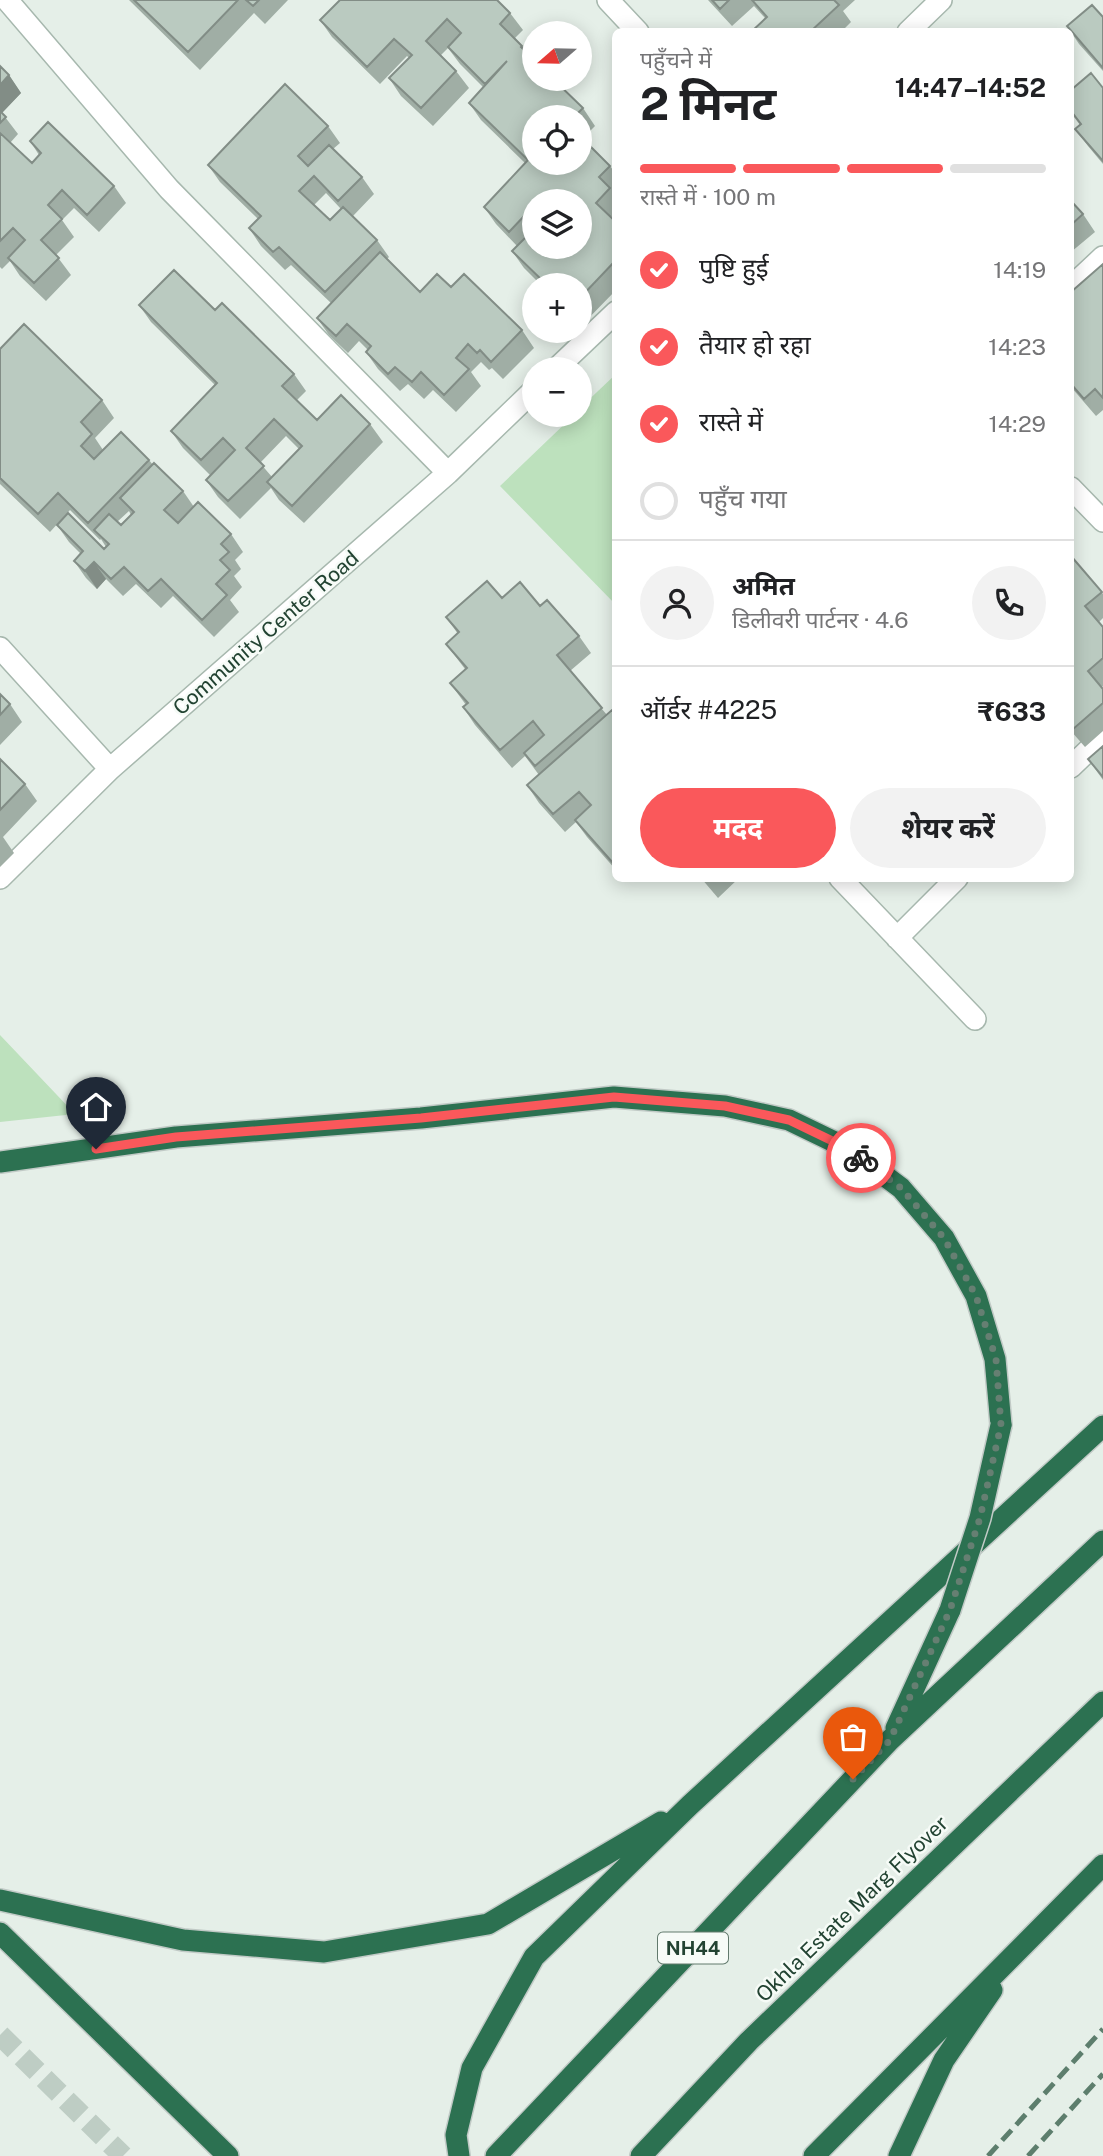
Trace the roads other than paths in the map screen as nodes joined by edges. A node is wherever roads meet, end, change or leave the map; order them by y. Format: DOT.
graph roads {
  1 [pos="7,0"];
  2 [pos="608,0"];
  3 [pos="941,0"];
  4 [pos="634,28"];
  5 [pos="912,28"];
  6 [pos="1103,257"];
  7 [pos="1074,284"];
  8 [pos="612,316"];
  9 [pos="569,357"];
  10 [pos="522,402"];
  11 [pos="448,473"];
  12 [pos="1074,491"];
  13 [pos="1103,521"];
  14 [pos="0,648"];
  15 [pos="1103,736"];
  16 [pos="1074,764"];
  17 [pos="110,769"];
  18 [pos="0,878"];
  19 [pos="844,882"];
  20 [pos="953,882"];
  21 [pos="897,938"];
  22 [pos="975,1019"];
  23 [pos="0,1162"];
  24 [pos="1103,1426"];
  25 [pos="1103,1541"];
  26 [pos="1103,1702"];
  27 [pos="890,1740"];
  28 [pos="690,1805"];
  29 [pos="1103,1865"];
  30 [pos="0,1900"];
  31 [pos="0,1933"];
  32 [pos="1022,1944"];
  33 [pos="228,2156"];
  34 [pos="459,2156"];
  35 [pos="496,2156"];
  36 [pos="640,2156"];
  37 [pos="814,2156"];
  38 [pos="899,2156"];
  1 -- 11 [label="street"];
  2 -- 4 [label="street"];
  3 -- 5 [label="street"];
  6 -- 7 [label="street"];
  8 -- 9 [label="street"];
  10 -- 11 [label="street, Community Center Road"];
  11 -- 17 [label="street, Community Center Road"];
  12 -- 13 [label="street"];
  14 -- 17 [label="street"];
  15 -- 16 [label="street"];
  17 -- 18 [label="street, Community Center Road"];
  19 -- 21 [label="street"];
  20 -- 21 [label="street"];
  21 -- 22 [label="street"];
  23 -- 27 [label="highway, bridge"];
  24 -- 28 [label="highway"];
  25 -- 27 [label="highway, NH44"];
  26 -- 36 [label="highway, Okhla Estate Marg Flyover"];
  27 -- 35 [label="highway, NH44"];
  28 -- 30 [label="highway"];
  28 -- 34 [label="highway"];
  29 -- 32 [label="highway"];
  31 -- 33 [label="highway"];
  32 -- 37 [label="highway"];
  32 -- 38 [label="highway"];
}
